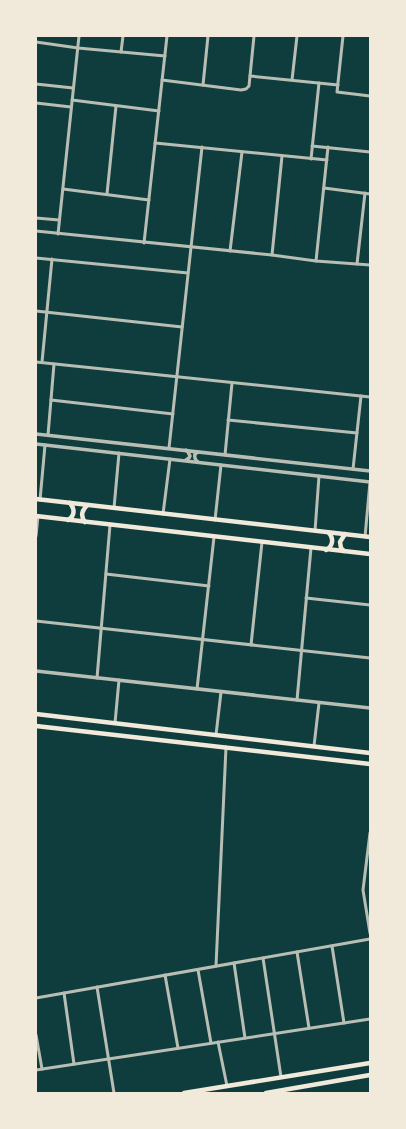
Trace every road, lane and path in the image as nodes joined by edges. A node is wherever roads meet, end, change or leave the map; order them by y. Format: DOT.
graph roads {
  1 [pos="79,36"];
  2 [pos="123,36"];
  3 [pos="167,36"];
  4 [pos="208,36"];
  5 [pos="254,36"];
  6 [pos="297,36"];
  7 [pos="343,36"];
  8 [pos="36,42"];
  9 [pos="78,48"];
  10 [pos="121,52"];
  11 [pos="165,56"];
  12 [pos="250,76"];
  13 [pos="162,80"];
  14 [pos="292,80"];
  15 [pos="319,83"];
  16 [pos="36,84"];
  17 [pos="203,85"];
  18 [pos="338,85"];
  19 [pos="73,88"];
  20 [pos="370,96"];
  21 [pos="72,100"];
  22 [pos="36,103"];
  23 [pos="116,106"];
  24 [pos="71,107"];
  25 [pos="159,111"];
  26 [pos="155,142"];
  27 [pos="312,146"];
  28 [pos="202,147"];
  29 [pos="328,147"];
  30 [pos="242,152"];
  31 [pos="370,152"];
  32 [pos="282,156"];
  33 [pos="311,159"];
  34 [pos="327,160"];
  35 [pos="324,188"];
  36 [pos="62,189"];
  37 [pos="365,193"];
  38 [pos="107,194"];
  39 [pos="370,194"];
  40 [pos="149,200"];
  41 [pos="36,218"];
  42 [pos="59,220"];
  43 [pos="36,231"];
  44 [pos="58,234"];
  45 [pos="144,243"];
  46 [pos="191,247"];
  47 [pos="230,251"];
  48 [pos="272,255"];
  49 [pos="36,258"];
  50 [pos="52,259"];
  51 [pos="316,261"];
  52 [pos="357,264"];
  53 [pos="370,265"];
  54 [pos="188,273"];
  55 [pos="36,311"];
  56 [pos="47,312"];
  57 [pos="182,328"];
  58 [pos="36,362"];
  59 [pos="42,362"];
  60 [pos="54,364"];
  61 [pos="177,377"];
  62 [pos="232,383"];
  63 [pos="361,396"];
  64 [pos="370,397"];
  65 [pos="51,400"];
  66 [pos="173,414"];
  67 [pos="228,420"];
  68 [pos="36,434"];
  69 [pos="357,434"];
  70 [pos="48,435"];
  71 [pos="36,444"];
  72 [pos="45,445"];
  73 [pos="169,448"];
  74 [pos="185,450"];
  75 [pos="199,452"];
  76 [pos="119,453"];
  77 [pos="225,455"];
  78 [pos="170,459"];
  79 [pos="185,461"];
  80 [pos="198,462"];
  81 [pos="220,465"];
  82 [pos="353,469"];
  83 [pos="370,471"];
  84 [pos="319,476"];
  85 [pos="370,482"];
  86 [pos="38,499"];
  87 [pos="70,503"];
  88 [pos="88,505"];
  89 [pos="114,508"];
  90 [pos="163,514"];
  91 [pos="37,516"];
  92 [pos="68,520"];
  93 [pos="215,520"];
  94 [pos="85,522"];
  95 [pos="110,525"];
  96 [pos="315,531"];
  97 [pos="329,533"];
  98 [pos="345,534"];
  99 [pos="36,536"];
  100 [pos="214,537"];
  101 [pos="368,537"];
  102 [pos="262,542"];
  103 [pos="311,548"];
  104 [pos="326,550"];
  105 [pos="344,551"];
  106 [pos="370,554"];
  107 [pos="106,574"];
  108 [pos="209,586"];
  109 [pos="306,598"];
  110 [pos="370,605"];
  111 [pos="36,620"];
  112 [pos="101,628"];
  113 [pos="203,639"];
  114 [pos="251,645"];
  115 [pos="301,650"];
  116 [pos="370,658"];
  117 [pos="36,671"];
  118 [pos="97,678"];
  119 [pos="119,680"];
  120 [pos="197,689"];
  121 [pos="221,692"];
  122 [pos="297,700"];
  123 [pos="319,703"];
  124 [pos="370,708"];
  125 [pos="36,714"];
  126 [pos="49,716"];
  127 [pos="115,723"];
  128 [pos="36,726"];
  129 [pos="47,727"];
  130 [pos="216,735"];
  131 [pos="314,746"];
  132 [pos="226,747"];
  133 [pos="370,752"];
  134 [pos="370,764"];
  135 [pos="370,833"];
  136 [pos="370,837"];
  137 [pos="368,915"];
  138 [pos="370,933"];
  139 [pos="370,939"];
  140 [pos="332,946"];
  141 [pos="297,952"];
  142 [pos="263,958"];
  143 [pos="234,963"];
  144 [pos="216,966"];
  145 [pos="198,970"];
  146 [pos="165,976"];
  147 [pos="97,987"];
  148 [pos="64,993"];
  149 [pos="36,998"];
  150 [pos="370,1019"];
  151 [pos="344,1023"];
  152 [pos="309,1028"];
  153 [pos="275,1034"];
  154 [pos="36,1035"];
  155 [pos="245,1038"];
  156 [pos="218,1042"];
  157 [pos="211,1043"];
  158 [pos="178,1048"];
  159 [pos="109,1059"];
  160 [pos="370,1063"];
  161 [pos="74,1064"];
  162 [pos="42,1069"];
  163 [pos="36,1070"];
  164 [pos="370,1075"];
  165 [pos="281,1077"];
  166 [pos="227,1086"];
  167 [pos="199,1092"];
  168 [pos="114,1093"];
  169 [pos="186,1093"];
  170 [pos="266,1093"];
  1 -- 9 [label="street"];
  2 -- 10 [label="street"];
  3 -- 11 [label="street"];
  4 -- 17 [label="street"];
  5 -- 12 [label="street"];
  6 -- 14 [label="street"];
  7 -- 18 [label="street"];
  8 -- 9 [label="street"];
  9 -- 10 [label="street"];
  9 -- 19 [label="street"];
  10 -- 11 [label="street"];
  11 -- 13 [label="street"];
  12 -- 14 [label="street"];
  12 -- 17 [label="street"];
  13 -- 17 [label="street"];
  13 -- 25 [label="street"];
  14 -- 15 [label="street"];
  15 -- 18 [label="street"];
  15 -- 27 [label="street"];
  16 -- 19 [label="street"];
  18 -- 20 [label="street"];
  19 -- 21 [label="street"];
  21 -- 23 [label="street"];
  21 -- 24 [label="street"];
  22 -- 24 [label="street"];
  23 -- 25 [label="street"];
  23 -- 38 [label="street"];
  24 -- 36 [label="street"];
  25 -- 26 [label="street"];
  26 -- 28 [label="street"];
  26 -- 40 [label="street"];
  27 -- 29 [label="street"];
  27 -- 33 [label="street"];
  28 -- 30 [label="street"];
  28 -- 46 [label="street"];
  29 -- 31 [label="street"];
  29 -- 34 [label="street"];
  30 -- 32 [label="street"];
  30 -- 47 [label="street"];
  32 -- 33 [label="street"];
  32 -- 48 [label="street"];
  33 -- 34 [label="street"];
  34 -- 35 [label="street"];
  35 -- 37 [label="street"];
  35 -- 51 [label="street"];
  36 -- 38 [label="street"];
  36 -- 42 [label="street"];
  37 -- 39 [label="street"];
  37 -- 52 [label="street"];
  38 -- 40 [label="street"];
  40 -- 45 [label="street"];
  41 -- 42 [label="street"];
  42 -- 44 [label="street"];
  43 -- 44 [label="street"];
  44 -- 45 [label="street"];
  45 -- 46 [label="street"];
  46 -- 47 [label="street"];
  46 -- 54 [label="street"];
  47 -- 48 [label="street"];
  48 -- 51 [label="street"];
  49 -- 50 [label="street"];
  50 -- 54 [label="street"];
  50 -- 56 [label="street"];
  51 -- 52 [label="street"];
  52 -- 53 [label="street"];
  54 -- 57 [label="street"];
  55 -- 56 [label="street"];
  56 -- 57 [label="street"];
  56 -- 59 [label="street"];
  57 -- 61 [label="street"];
  58 -- 59 [label="street"];
  59 -- 60 [label="street"];
  60 -- 61 [label="street"];
  60 -- 65 [label="street"];
  61 -- 62 [label="street"];
  61 -- 66 [label="street"];
  62 -- 63 [label="street"];
  62 -- 67 [label="street"];
  63 -- 64 [label="street"];
  63 -- 69 [label="street"];
  65 -- 66 [label="street"];
  65 -- 70 [label="street"];
  66 -- 73 [label="street"];
  67 -- 69 [label="street"];
  67 -- 77 [label="street"];
  68 -- 70 [label="street"];
  69 -- 82 [label="street"];
  70 -- 73 [label="street"];
  71 -- 72 [label="street"];
  72 -- 76 [label="street"];
  72 -- 86 [label="street"];
  73 -- 74 [label="street"];
  74 -- 75 [label="street"];
  74 -- 79 [label="street"];
  75 -- 77 [label="street"];
  75 -- 80 [label="street"];
  76 -- 78 [label="street"];
  76 -- 89 [label="street"];
  77 -- 82 [label="street"];
  78 -- 79 [label="street"];
  78 -- 90 [label="street"];
  79 -- 80 [label="street"];
  80 -- 81 [label="street"];
  81 -- 84 [label="street"];
  81 -- 93 [label="street"];
  82 -- 83 [label="street"];
  84 -- 85 [label="street"];
  84 -- 96 [label="street"];
  85 -- 101 [label="street"];
  86 -- 87 [label="main road"];
  87 -- 88 [label="main road"];
  87 -- 92 [label="main road"];
  88 -- 89 [label="main road"];
  88 -- 94 [label="main road"];
  89 -- 90 [label="main road"];
  90 -- 93 [label="main road"];
  91 -- 92 [label="main road"];
  91 -- 99 [label="street"];
  92 -- 94 [label="main road"];
  93 -- 96 [label="main road"];
  94 -- 95 [label="main road"];
  95 -- 100 [label="main road"];
  95 -- 107 [label="street"];
  96 -- 97 [label="main road"];
  97 -- 98 [label="main road"];
  97 -- 104 [label="main road"];
  98 -- 101 [label="main road"];
  98 -- 105 [label="main road"];
  100 -- 102 [label="main road"];
  100 -- 108 [label="street"];
  102 -- 103 [label="main road"];
  102 -- 114 [label="street"];
  103 -- 104 [label="main road"];
  103 -- 109 [label="street"];
  104 -- 105 [label="main road"];
  105 -- 106 [label="main road"];
  107 -- 108 [label="street"];
  107 -- 112 [label="street"];
  108 -- 113 [label="street"];
  109 -- 110 [label="street"];
  109 -- 115 [label="street"];
  111 -- 112 [label="street"];
  112 -- 113 [label="street"];
  112 -- 118 [label="street"];
  113 -- 114 [label="street"];
  113 -- 120 [label="street"];
  114 -- 115 [label="street"];
  115 -- 116 [label="street"];
  115 -- 122 [label="street"];
  117 -- 118 [label="street"];
  118 -- 119 [label="street"];
  119 -- 120 [label="street"];
  119 -- 127 [label="street"];
  120 -- 121 [label="street"];
  121 -- 122 [label="street"];
  121 -- 130 [label="street"];
  122 -- 123 [label="street"];
  123 -- 124 [label="street"];
  123 -- 131 [label="street"];
  125 -- 126 [label="main road"];
  126 -- 127 [label="main road"];
  126 -- 129 [label="main road"];
  127 -- 130 [label="main road"];
  128 -- 129 [label="main road"];
  129 -- 132 [label="main road"];
  130 -- 131 [label="main road"];
  131 -- 133 [label="main road"];
  132 -- 134 [label="main road"];
  132 -- 144 [label="street"];
  135 -- 136 [label="street"];
  136 -- 137 [label="street"];
  137 -- 138 [label="street"];
  139 -- 140 [label="street"];
  140 -- 141 [label="street"];
  140 -- 151 [label="street"];
  141 -- 142 [label="street"];
  141 -- 152 [label="street"];
  142 -- 143 [label="street"];
  142 -- 153 [label="street"];
  143 -- 144 [label="street"];
  143 -- 155 [label="street"];
  144 -- 145 [label="street"];
  145 -- 146 [label="street"];
  145 -- 157 [label="street"];
  146 -- 147 [label="street"];
  146 -- 158 [label="street"];
  147 -- 148 [label="street"];
  147 -- 159 [label="street"];
  148 -- 149 [label="street"];
  148 -- 161 [label="street"];
  150 -- 151 [label="street"];
  151 -- 152 [label="street"];
  152 -- 153 [label="street"];
  153 -- 155 [label="street"];
  153 -- 165 [label="street"];
  154 -- 162 [label="street"];
  155 -- 156 [label="street"];
  156 -- 157 [label="street"];
  156 -- 166 [label="street"];
  157 -- 158 [label="street"];
  158 -- 159 [label="street"];
  159 -- 161 [label="street"];
  159 -- 168 [label="street"];
  160 -- 165 [label="main road"];
  161 -- 162 [label="street"];
  162 -- 163 [label="street"];
  164 -- 170 [label="main road"];
  165 -- 166 [label="main road"];
  166 -- 167 [label="main road"];
  167 -- 169 [label="main road"];
}
